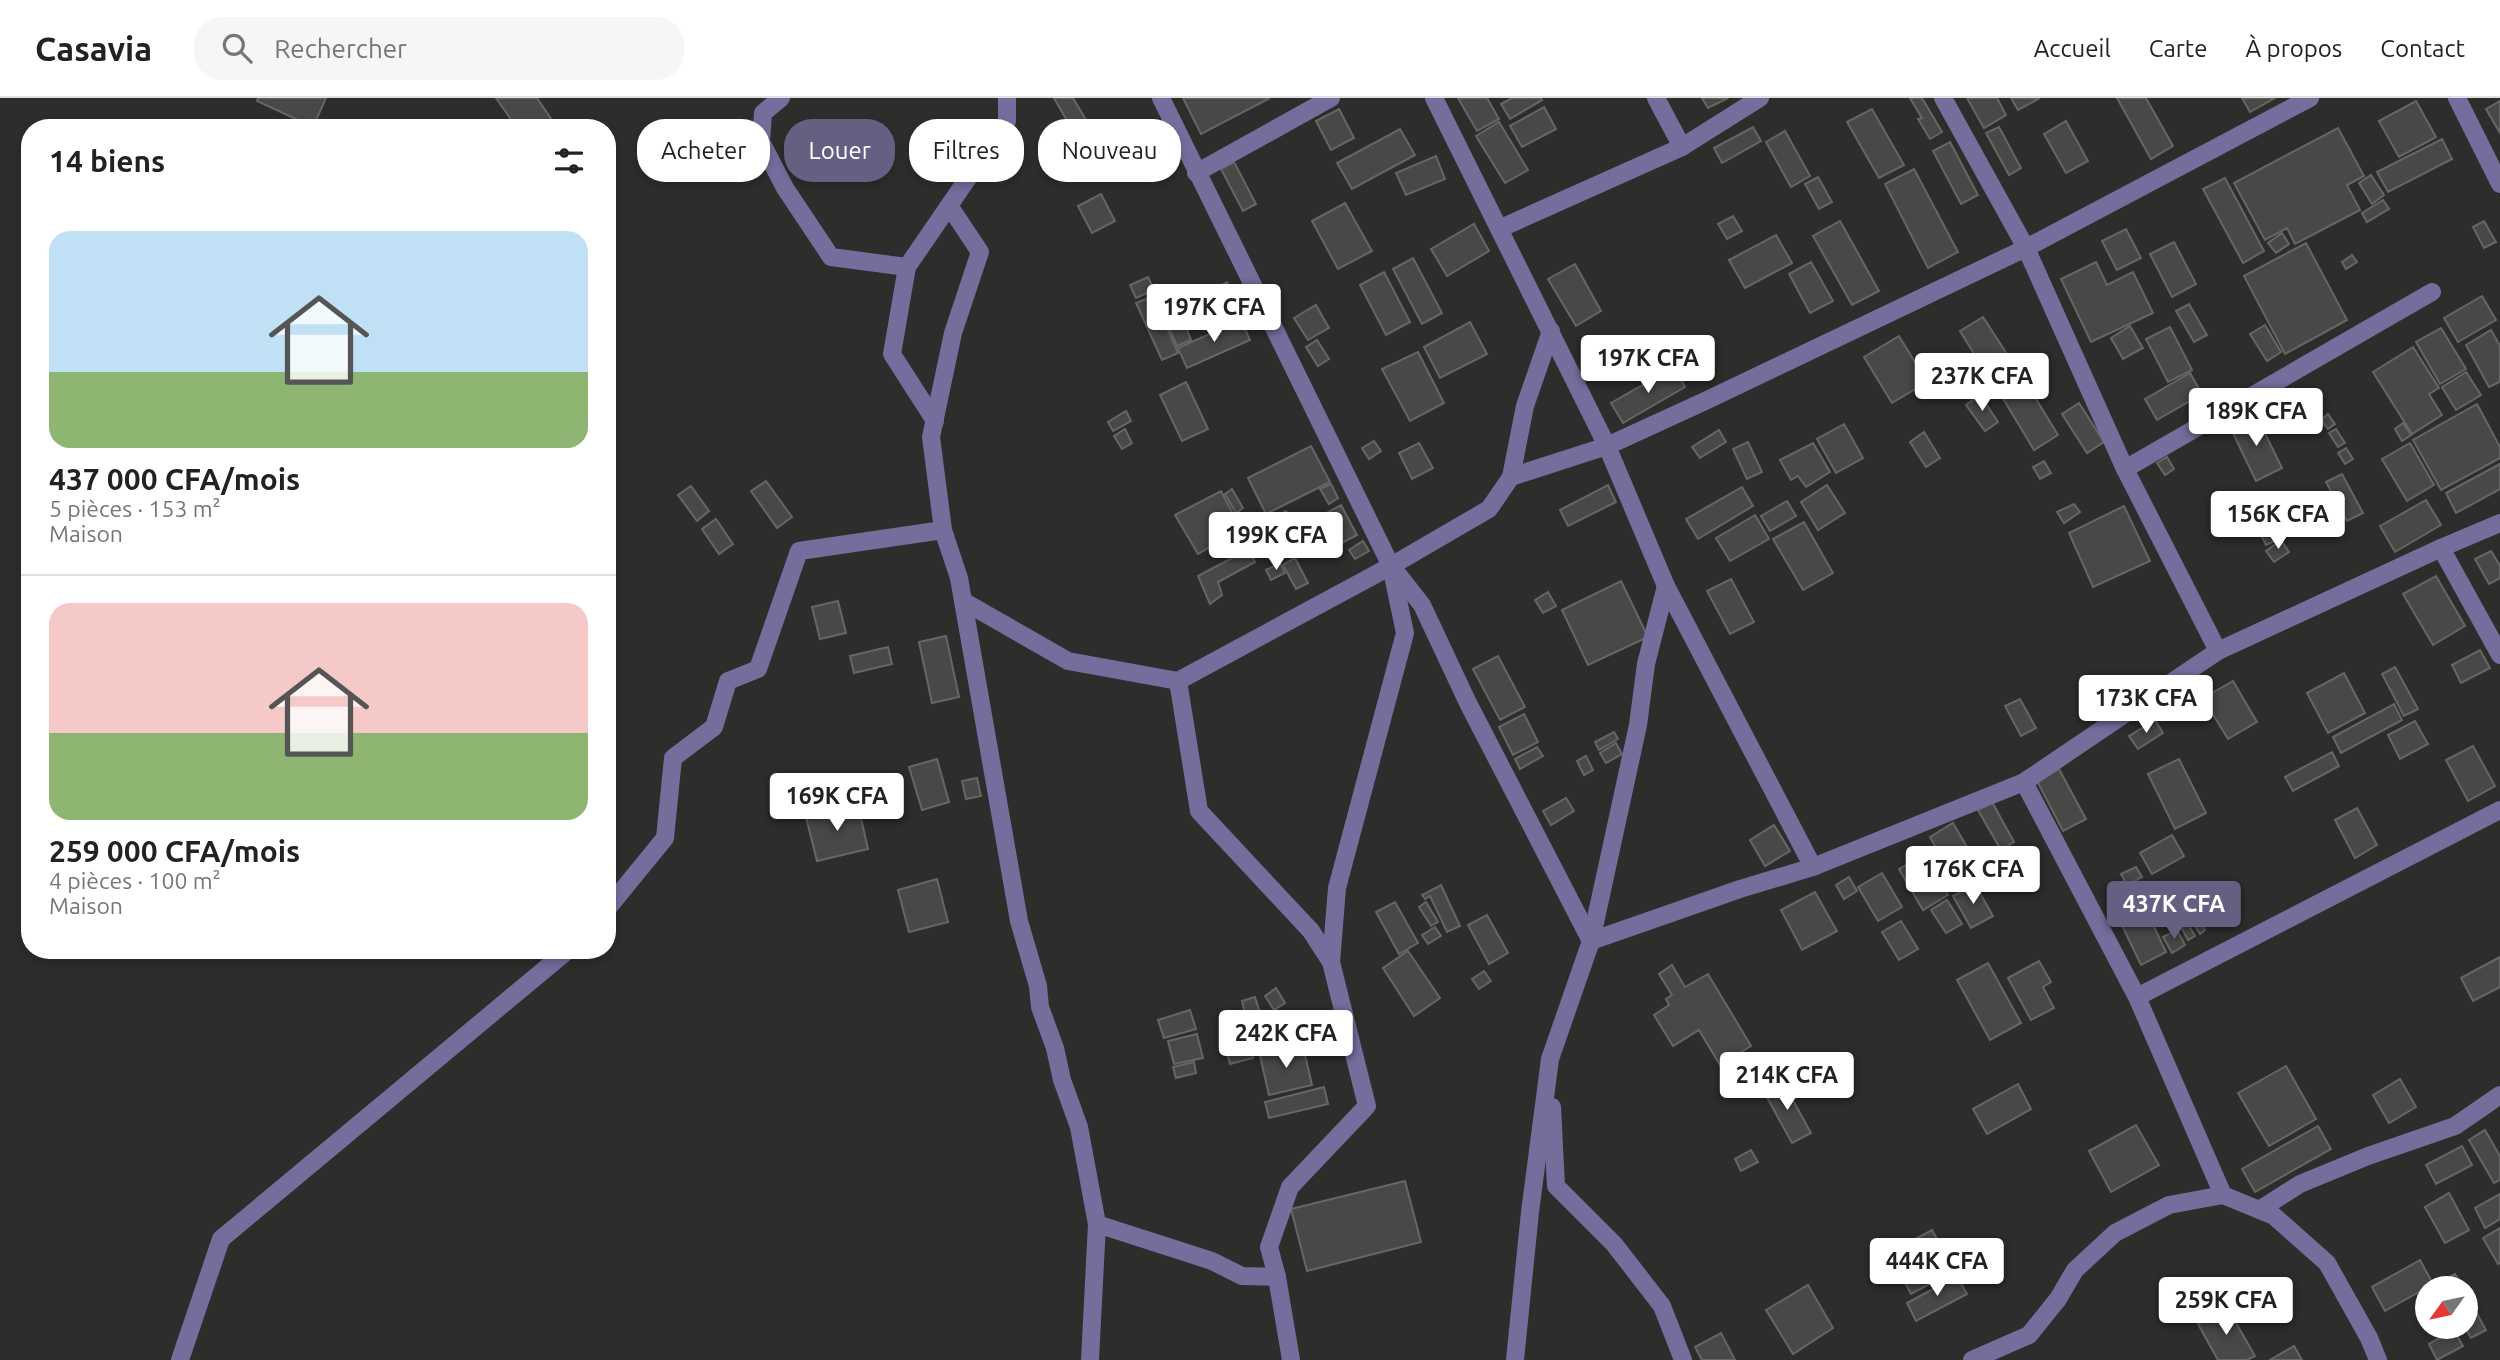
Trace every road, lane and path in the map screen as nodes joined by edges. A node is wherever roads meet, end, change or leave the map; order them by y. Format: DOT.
graph roads {
  1 [pos="781,98"];
  2 [pos="1007,98"];
  3 [pos="1161,98"];
  4 [pos="1331,98"];
  5 [pos="1434,98"];
  6 [pos="1656,98"];
  7 [pos="1760,98"];
  8 [pos="1943,98"];
  9 [pos="2310,98"];
  10 [pos="2457,98"];
  11 [pos="1682,147"];
  12 [pos="1196,173"];
  13 [pos="2500,184"];
  14 [pos="950,207"];
  15 [pos="1501,228"];
  16 [pos="2026,248"];
  17 [pos="907,267"];
  18 [pos="2432,292"];
  19 [pos="1551,331"];
  20 [pos="935,421"];
  21 [pos="1607,446"];
  22 [pos="2125,469"];
  23 [pos="1511,477"];
  24 [pos="2500,523"];
  25 [pos="943,530"];
  26 [pos="2441,548"];
  27 [pos="1391,566"];
  28 [pos="1666,586"];
  29 [pos="963,601"];
  30 [pos="2218,651"];
  31 [pos="2500,655"];
  32 [pos="1178,681"];
  33 [pos="2024,782"];
  34 [pos="2500,810"];
  35 [pos="1813,867"];
  36 [pos="616,898"];
  37 [pos="1591,941"];
  38 [pos="557,959"];
  39 [pos="1331,962"];
  40 [pos="2137,997"];
  41 [pos="1550,1059"];
  42 [pos="2500,1095"];
  43 [pos="2223,1195"];
  44 [pos="2259,1210"];
  45 [pos="1097,1224"];
  46 [pos="1278,1278"];
  47 [pos="180,1360"];
  48 [pos="1090,1360"];
  49 [pos="1291,1360"];
  50 [pos="1515,1360"];
  51 [pos="1684,1360"];
  52 [pos="1972,1360"];
  53 [pos="2378,1360"];
  1 -- 17 [label="street"];
  2 -- 14 [label="street"];
  3 -- 12 [label="street"];
  4 -- 12 [label="street"];
  5 -- 15 [label="street"];
  6 -- 11 [label="street"];
  7 -- 11 [label="street"];
  8 -- 16 [label="street"];
  9 -- 16 [label="street"];
  10 -- 13 [label="street"];
  11 -- 15 [label="street"];
  12 -- 27 [label="street"];
  14 -- 17 [label="street"];
  14 -- 20 [label="street"];
  15 -- 19 [label="street"];
  16 -- 21 [label="street"];
  16 -- 22 [label="street"];
  17 -- 20 [label="street"];
  18 -- 22 [label="street"];
  19 -- 21 [label="street"];
  19 -- 23 [label="street"];
  20 -- 25 [label="street"];
  21 -- 23 [label="street"];
  21 -- 28 [label="street"];
  22 -- 30 [label="street"];
  23 -- 27 [label="street"];
  24 -- 26 [label="street"];
  25 -- 29 [label="street"];
  25 -- 36 [label="street"];
  26 -- 30 [label="street"];
  26 -- 31 [label="street"];
  27 -- 32 [label="street"];
  27 -- 37 [label="street"];
  27 -- 39 [label="street"];
  28 -- 35 [label="street"];
  28 -- 37 [label="street"];
  29 -- 32 [label="street"];
  29 -- 45 [label="street"];
  30 -- 33 [label="street"];
  32 -- 39 [label="street"];
  33 -- 35 [label="street"];
  33 -- 40 [label="street"];
  34 -- 40 [label="street"];
  35 -- 37 [label="street"];
  37 -- 41 [label="street"];
  38 -- 47 [label="street"];
  39 -- 46 [label="street"];
  40 -- 43 [label="street"];
  41 -- 50 [label="street"];
  41 -- 51 [label="street"];
  42 -- 44 [label="street"];
  43 -- 44 [label="street"];
  43 -- 52 [label="street"];
  44 -- 53 [label="street"];
  45 -- 46 [label="street"];
  45 -- 48 [label="street"];
  46 -- 49 [label="street"];
}
